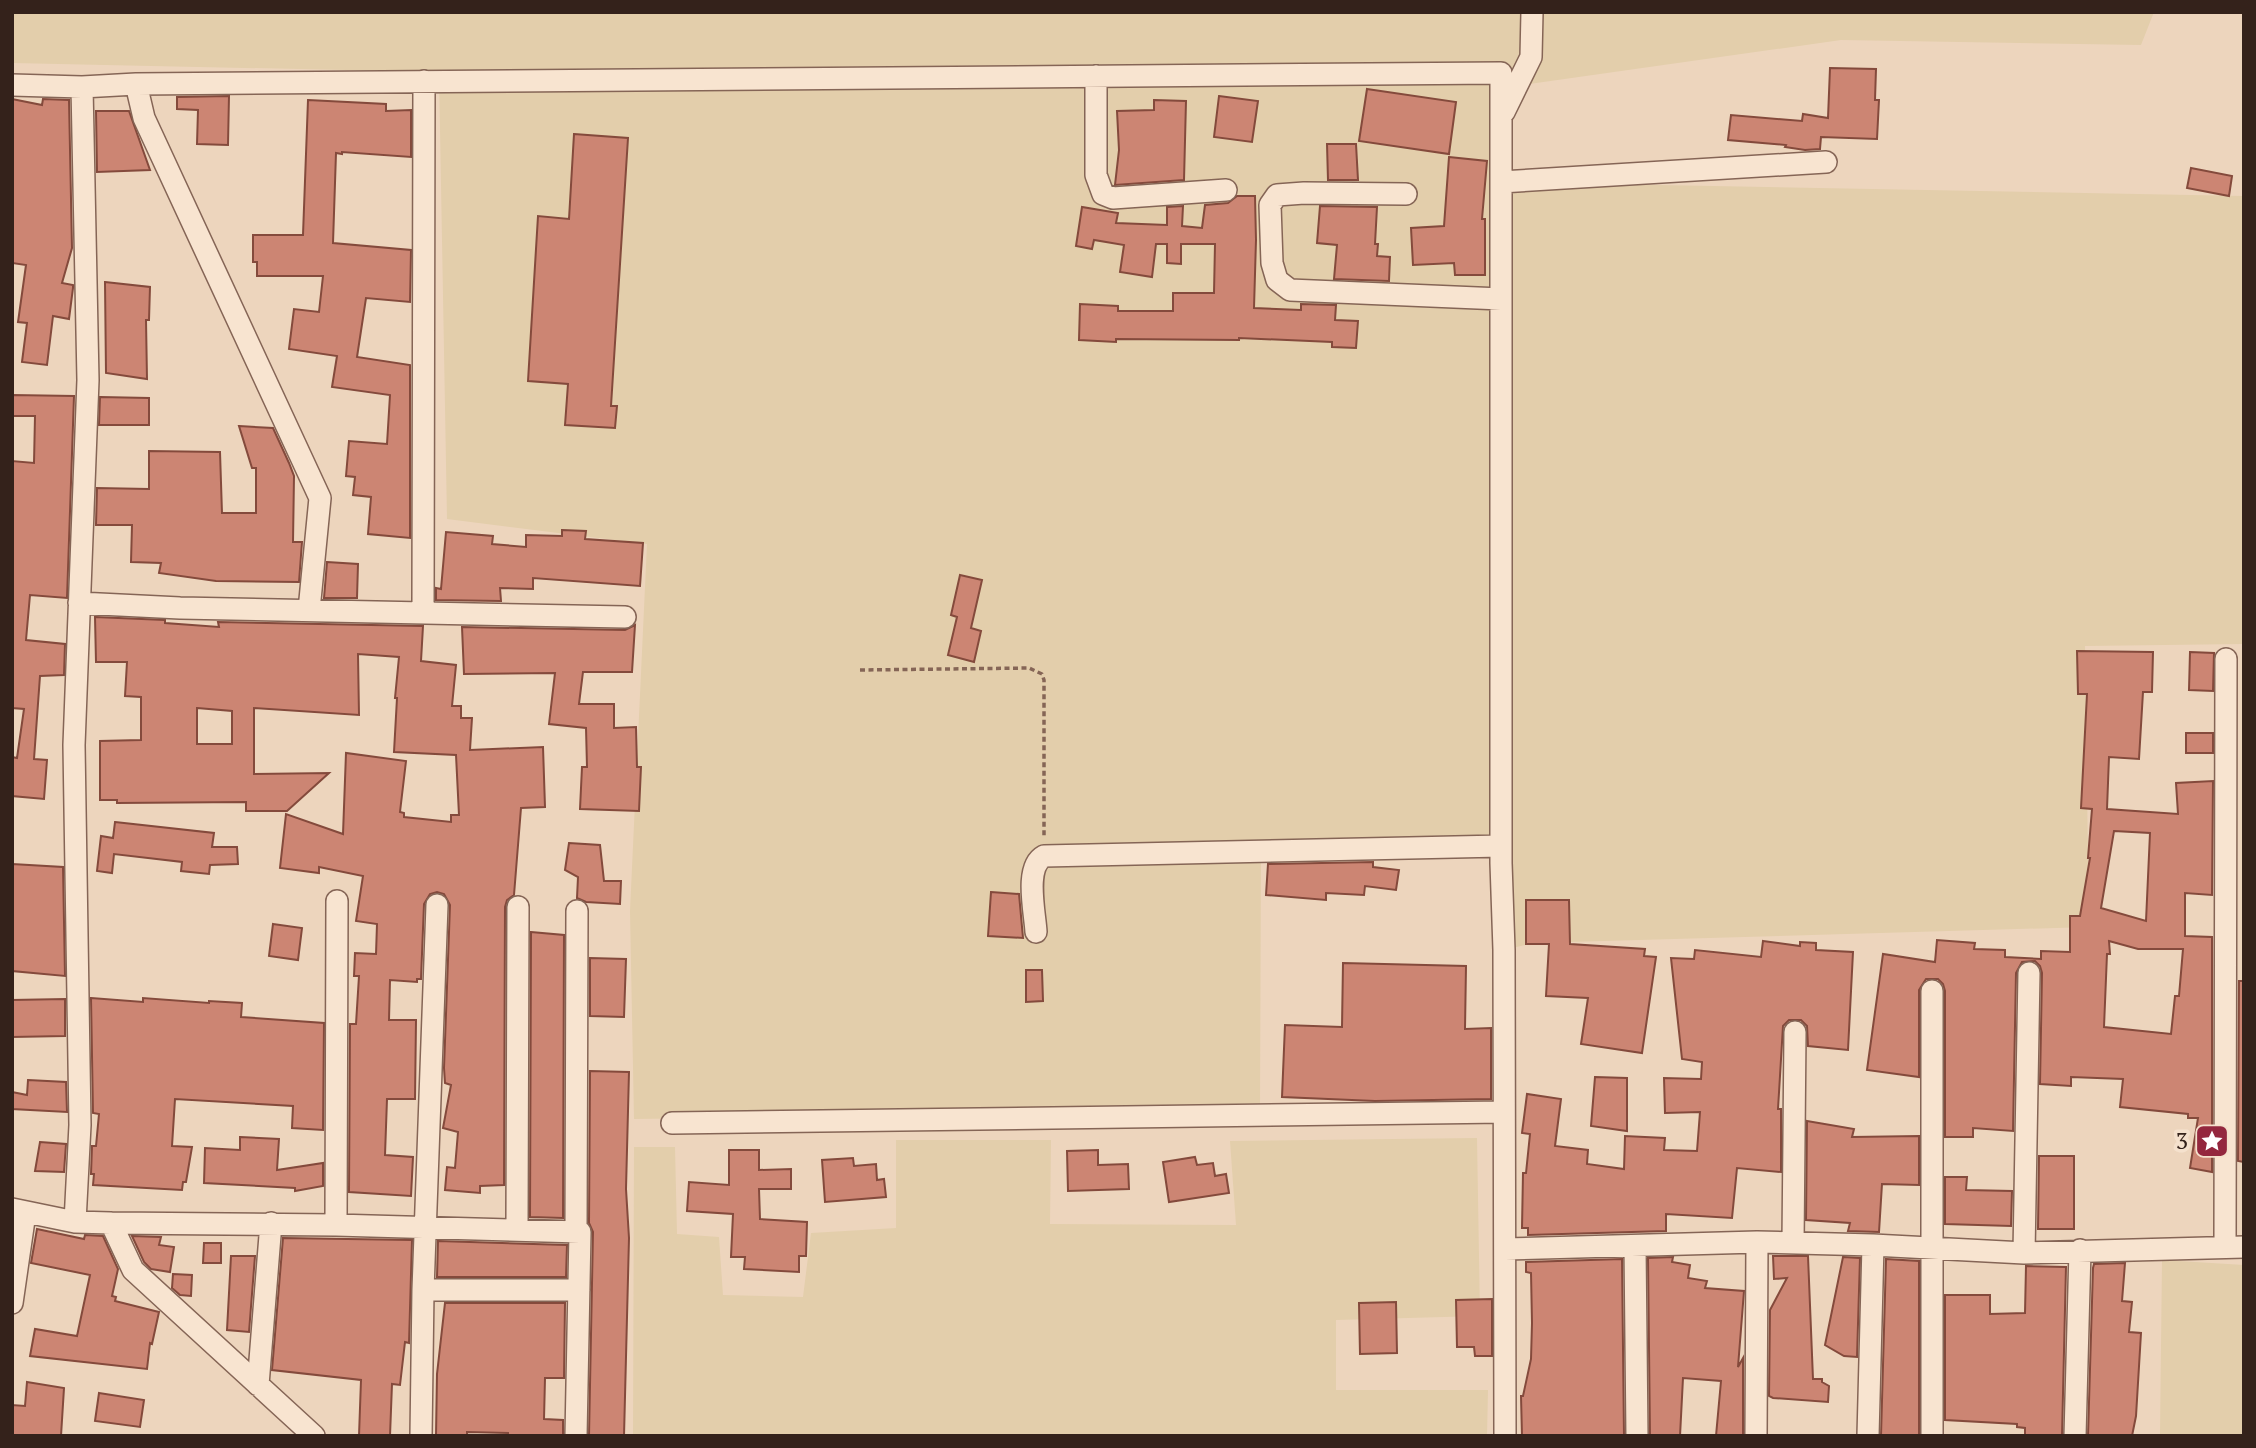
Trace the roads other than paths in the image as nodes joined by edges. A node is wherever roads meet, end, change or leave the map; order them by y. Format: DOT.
graph roads {
  1 [pos="1532,12"];
  2 [pos="1096,76"];
  3 [pos="424,81"];
  4 [pos="136,84"];
  5 [pos="12,85"];
  6 [pos="82,87"];
  7 [pos="1501,117"];
  8 [pos="1826,162"];
  9 [pos="1501,182"];
  10 [pos="1226,190"];
  11 [pos="1406,194"];
  12 [pos="1501,299"];
  13 [pos="79,603"];
  14 [pos="309,610"];
  15 [pos="423,613"];
  16 [pos="625,617"];
  17 [pos="2226,659"];
  18 [pos="2234,769"];
  19 [pos="1500,846"];
  20 [pos="337,901"];
  21 [pos="437,905"];
  22 [pos="518,907"];
  23 [pos="577,911"];
  24 [pos="1036,932"];
  25 [pos="2029,973"];
  26 [pos="1932,991"];
  27 [pos="1795,1032"];
  28 [pos="1504,1112"];
  29 [pos="672,1123"];
  30 [pos="19,1211"];
  31 [pos="75,1222"];
  32 [pos="111,1223"];
  33 [pos="271,1223"];
  34 [pos="336,1225"];
  35 [pos="426,1227"];
  36 [pos="517,1229"];
  37 [pos="576,1232"];
  38 [pos="1757,1242"];
  39 [pos="1793,1243"];
  40 [pos="1873,1245"];
  41 [pos="1635,1246"];
  42 [pos="2234,1247"];
  43 [pos="1505,1249"];
  44 [pos="1933,1249"];
  45 [pos="2080,1250"];
  46 [pos="2024,1253"];
  47 [pos="423,1290"];
  48 [pos="579,1290"];
  49 [pos="12,1303"];
  50 [pos="258,1385"];
  51 [pos="314,1436"];
  52 [pos="421,1436"];
  53 [pos="576,1436"];
  54 [pos="1505,1436"];
  55 [pos="1637,1436"];
  56 [pos="1756,1436"];
  57 [pos="1868,1436"];
  58 [pos="1932,1436"];
  59 [pos="2075,1436"];
  1 -- 7 [label="street"];
  2 -- 3 [label="street"];
  2 -- 7 [label="street"];
  2 -- 10 [label="street"];
  3 -- 4 [label="street"];
  3 -- 15 [label="street"];
  4 -- 6 [label="street"];
  4 -- 14 [label="street"];
  5 -- 6 [label="street"];
  6 -- 13 [label="street"];
  7 -- 9 [label="street"];
  8 -- 9 [label="street"];
  9 -- 12 [label="street"];
  11 -- 12 [label="street"];
  12 -- 19 [label="street"];
  13 -- 14 [label="street"];
  13 -- 31 [label="street"];
  14 -- 15 [label="street"];
  15 -- 16 [label="street"];
  17 -- 18 [label="street"];
  18 -- 42 [label="street"];
  19 -- 24 [label="street"];
  19 -- 28 [label="street"];
  20 -- 34 [label="street"];
  21 -- 35 [label="street"];
  22 -- 36 [label="street"];
  23 -- 37 [label="street"];
  25 -- 46 [label="street"];
  26 -- 44 [label="street"];
  27 -- 39 [label="street"];
  28 -- 29 [label="street"];
  28 -- 43 [label="street"];
  30 -- 31 [label="street"];
  30 -- 49 [label="street"];
  31 -- 32 [label="street"];
  32 -- 33 [label="street"];
  32 -- 50 [label="street"];
  33 -- 34 [label="street"];
  33 -- 50 [label="street"];
  34 -- 35 [label="street"];
  35 -- 36 [label="street"];
  35 -- 47 [label="street"];
  36 -- 37 [label="street"];
  37 -- 48 [label="street"];
  38 -- 39 [label="street"];
  38 -- 41 [label="street"];
  38 -- 56 [label="street"];
  39 -- 40 [label="street"];
  40 -- 44 [label="street"];
  40 -- 57 [label="street"];
  41 -- 43 [label="street"];
  41 -- 55 [label="street"];
  42 -- 45 [label="street"];
  43 -- 54 [label="street"];
  44 -- 46 [label="street"];
  44 -- 58 [label="street"];
  45 -- 46 [label="street"];
  45 -- 59 [label="street"];
  47 -- 48 [label="street"];
  47 -- 52 [label="street"];
  48 -- 53 [label="street"];
  50 -- 51 [label="street"];
}
